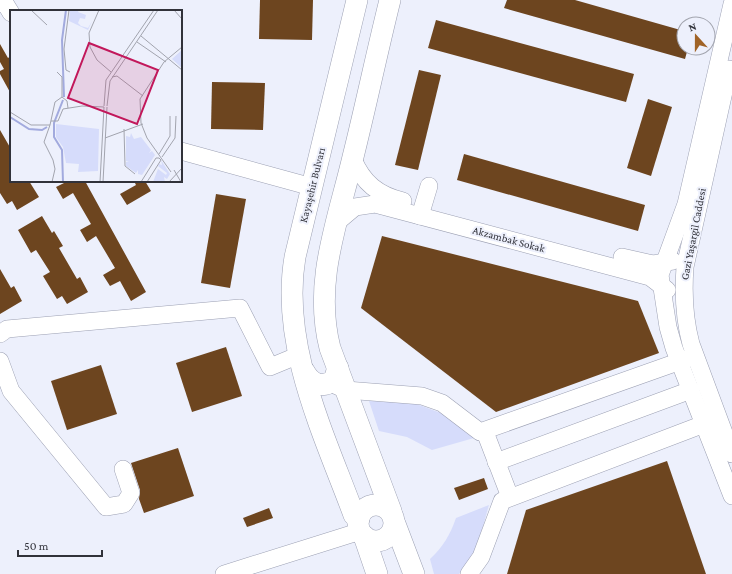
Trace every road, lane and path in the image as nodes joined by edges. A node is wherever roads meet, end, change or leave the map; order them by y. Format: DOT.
graph roads {
  1 [pos="3,0"];
  2 [pos="357,0"];
  3 [pos="390,0"];
  4 [pos="732,4"];
  5 [pos="10,11"];
  6 [pos="730,23"];
  7 [pos="732,57"];
  8 [pos="182,151"];
  9 [pos="353,159"];
  10 [pos="429,186"];
  11 [pos="312,187"];
  12 [pos="421,211"];
  13 [pos="336,223"];
  14 [pos="665,263"];
  15 [pos="685,268"];
  16 [pos="661,284"];
  17 [pos="683,290"];
  18 [pos="0,334"];
  19 [pos="687,358"];
  20 [pos="0,361"];
  21 [pos="301,363"];
  22 [pos="338,380"];
  23 [pos="691,390"];
  24 [pos="704,424"];
  25 [pos="485,432"];
  26 [pos="732,454"];
  27 [pos="496,462"];
  28 [pos="123,469"];
  29 [pos="732,496"];
  30 [pos="510,497"];
  31 [pos="393,517"];
  32 [pos="361,529"];
  33 [pos="224,574"];
  34 [pos="377,574"];
  35 [pos="414,574"];
  36 [pos="469,574"];
  1 -- 5 [label="street"];
  2 -- 11 [label="main road, Kayaşehir Bulvarı"];
  3 -- 9 [label="main road"];
  4 -- 6 [label="street"];
  6 -- 14 [label="street"];
  7 -- 15 [label="street, Gazi Yaşargil Caddesi"];
  8 -- 11 [label="street"];
  9 -- 12 [label="street, Akzambak Sokak"];
  9 -- 13 [label="main road"];
  10 -- 12 [label="street"];
  11 -- 21 [label="main road, Kayaşehir Bulvarı"];
  12 -- 13 [label="street, Akzambak Sokak"];
  12 -- 14 [label="street, Akzambak Sokak"];
  12 -- 16 [label="street, Akzambak Sokak"];
  13 -- 22 [label="main road"];
  14 -- 15 [label="street, Akzambak Sokak"];
  14 -- 16 [label="street"];
  15 -- 17 [label="street, Gazi Yaşargil Caddesi"];
  16 -- 17 [label="street, Akzambak Sokak"];
  16 -- 19 [label="street, Gazi Yaşargil Caddesi"];
  17 -- 19 [label="street, Gazi Yaşargil Caddesi"];
  18 -- 21 [label="street"];
  19 -- 23 [label="street, Gazi Yaşargil Caddesi"];
  19 -- 25 [label="street"];
  19 -- 26 [label="street, Gazi Yaşargil Caddesi"];
  20 -- 28 [label="street"];
  21 -- 22 [label="main road"];
  21 -- 32 [label="main road, Kayaşehir Bulvarı"];
  22 -- 25 [label="street"];
  22 -- 31 [label="main road"];
  23 -- 24 [label="street, Gazi Yaşargil Caddesi"];
  23 -- 27 [label="street"];
  24 -- 29 [label="street, Gazi Yaşargil Caddesi"];
  24 -- 30 [label="street"];
  25 -- 27 [label="street"];
  27 -- 30 [label="street"];
  30 -- 36 [label="street"];
  31 -- 32 [label="main road"];
  31 -- 32 [label="main road"];
  31 -- 35 [label="main road"];
  32 -- 33 [label="street"];
  32 -- 34 [label="main road, Kayaşehir Bulvarı"];
}
